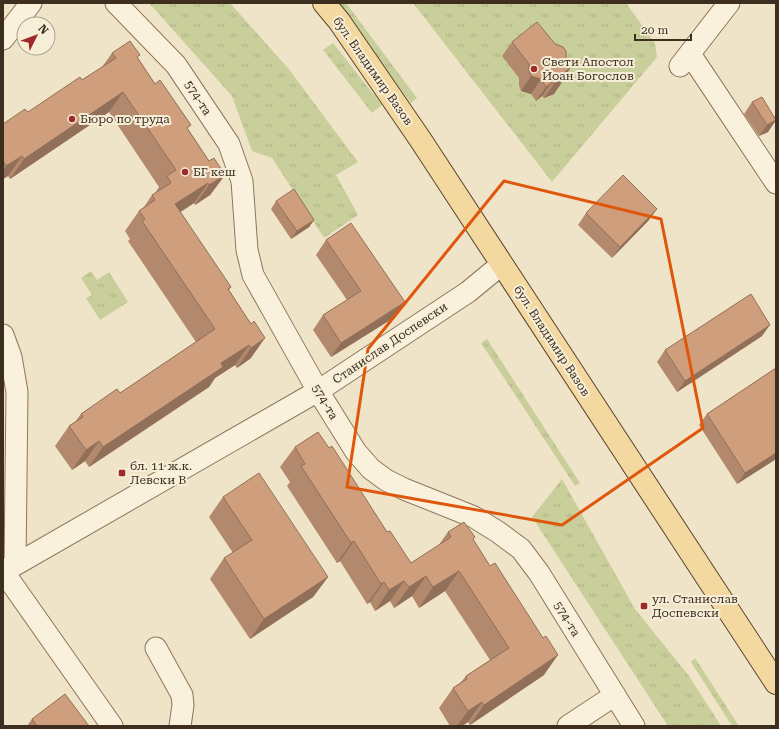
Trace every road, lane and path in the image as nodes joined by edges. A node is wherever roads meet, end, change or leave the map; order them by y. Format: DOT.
graph roads {
  1 [pos="31,3"];
  2 [pos="116,3"];
  3 [pos="324,3"];
  4 [pos="729,3"];
  5 [pos="3,39"];
  6 [pos="776,183"];
  7 [pos="502,264"];
  8 [pos="3,335"];
  9 [pos="318,391"];
  10 [pos="7,569"];
  11 [pos="156,648"];
  12 [pos="776,683"];
  13 [pos="615,695"];
  14 [pos="112,726"];
  15 [pos="180,726"];
  16 [pos="568,726"];
  17 [pos="634,726"];
  1 -- 5 [label="street"];
  2 -- 9 [label="street, 574-та"];
  3 -- 7 [label="main road, бул. Владимир Вазов"];
  4 -- 6 [label="street"];
  7 -- 9 [label="street, Станислав Доспевски"];
  7 -- 12 [label="main road, бул. Владимир Вазов"];
  8 -- 10 [label="street"];
  9 -- 10 [label="street, Станислав Доспевски"];
  9 -- 13 [label="street, 574-та"];
  10 -- 14 [label="street"];
  11 -- 15 [label="street"];
  13 -- 16 [label="street"];
  13 -- 17 [label="street, 574-та"];
}
